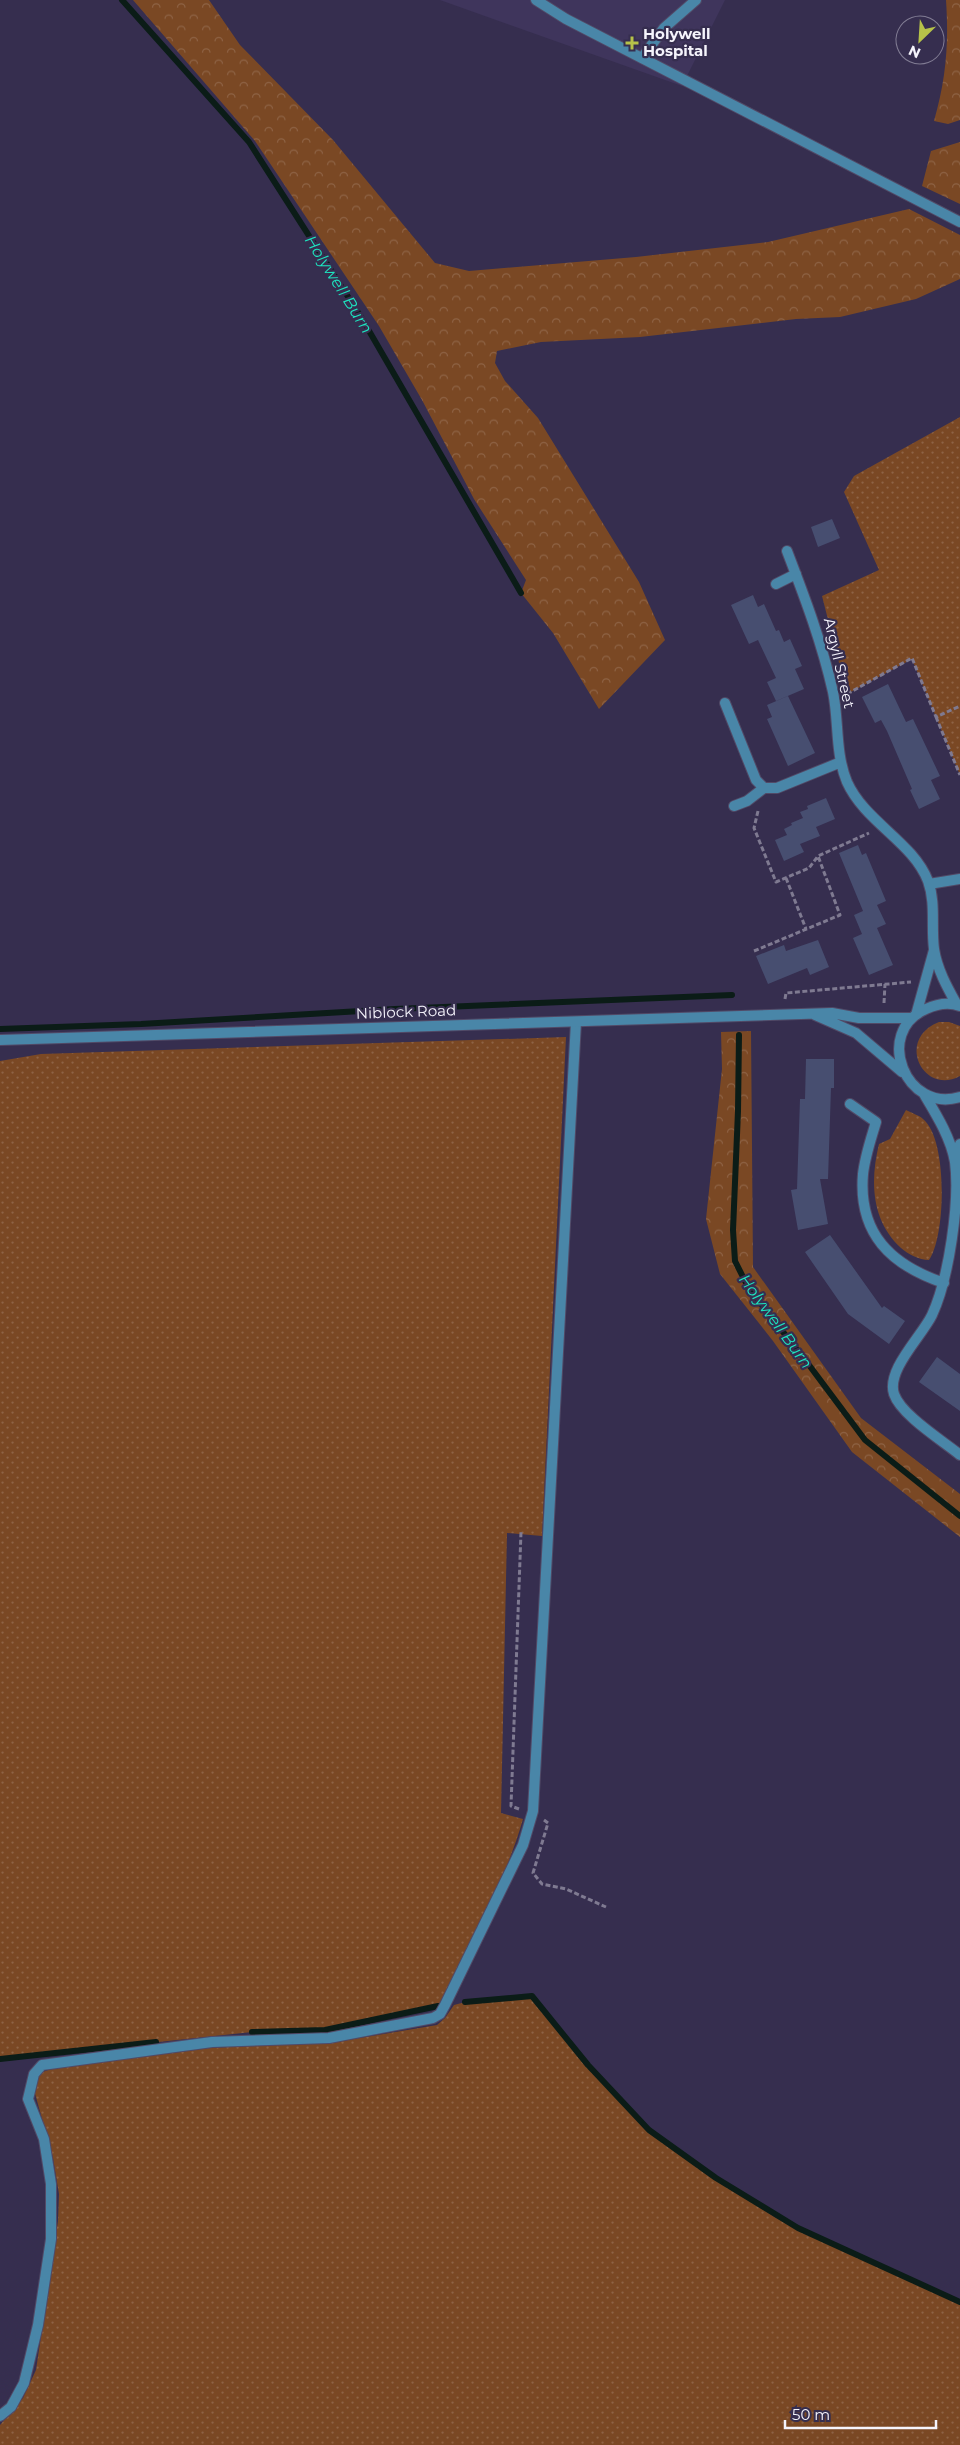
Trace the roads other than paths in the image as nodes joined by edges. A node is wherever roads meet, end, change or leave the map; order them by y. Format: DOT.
graph roads {
  1 [pos="536,0"];
  2 [pos="696,0"];
  3 [pos="642,58"];
  4 [pos="960,222"];
  5 [pos="787,551"];
  6 [pos="796,574"];
  7 [pos="776,584"];
  8 [pos="725,703"];
  9 [pos="841,762"];
  10 [pos="764,788"];
  11 [pos="734,806"];
  12 [pos="960,878"];
  13 [pos="929,884"];
  14 [pos="934,949"];
  15 [pos="958,1005"];
  16 [pos="814,1014"];
  17 [pos="914,1016"];
  18 [pos="576,1022"];
  19 [pos="0,1040"];
  20 [pos="903,1072"];
  21 [pos="924,1094"];
  22 [pos="960,1097"];
  23 [pos="850,1104"];
  24 [pos="960,1144"];
  25 [pos="955,1162"];
  26 [pos="958,1194"];
  27 [pos="944,1283"];
  28 [pos="960,1455"];
  29 [pos="0,2416"];
  1 -- 3 [label="street"];
  2 -- 3 [label="street"];
  3 -- 4 [label="street"];
  5 -- 6 [label="street, Argyll Street"];
  6 -- 7 [label="street"];
  6 -- 9 [label="street, Argyll Street"];
  8 -- 10 [label="street"];
  9 -- 10 [label="street"];
  9 -- 13 [label="street, Argyll Street"];
  10 -- 11 [label="street"];
  12 -- 13 [label="street"];
  13 -- 14 [label="street, Argyll Street"];
  14 -- 15 [label="street, Argyll Street"];
  14 -- 17 [label="street, Argyll Street"];
  15 -- 17 [label="street"];
  16 -- 17 [label="street, Niblock Road"];
  16 -- 18 [label="street, Niblock Road"];
  16 -- 20 [label="street, Niblock Road"];
  17 -- 20 [label="street, Argyll Street"];
  18 -- 19 [label="street, Niblock Road"];
  18 -- 29 [label="street"];
  20 -- 21 [label="street, Niblock Road"];
  21 -- 22 [label="street"];
  21 -- 25 [label="street, Niblock Road"];
  23 -- 27 [label="street"];
  24 -- 25 [label="street"];
  25 -- 26 [label="street"];
  26 -- 27 [label="street"];
  27 -- 28 [label="street"];
}
